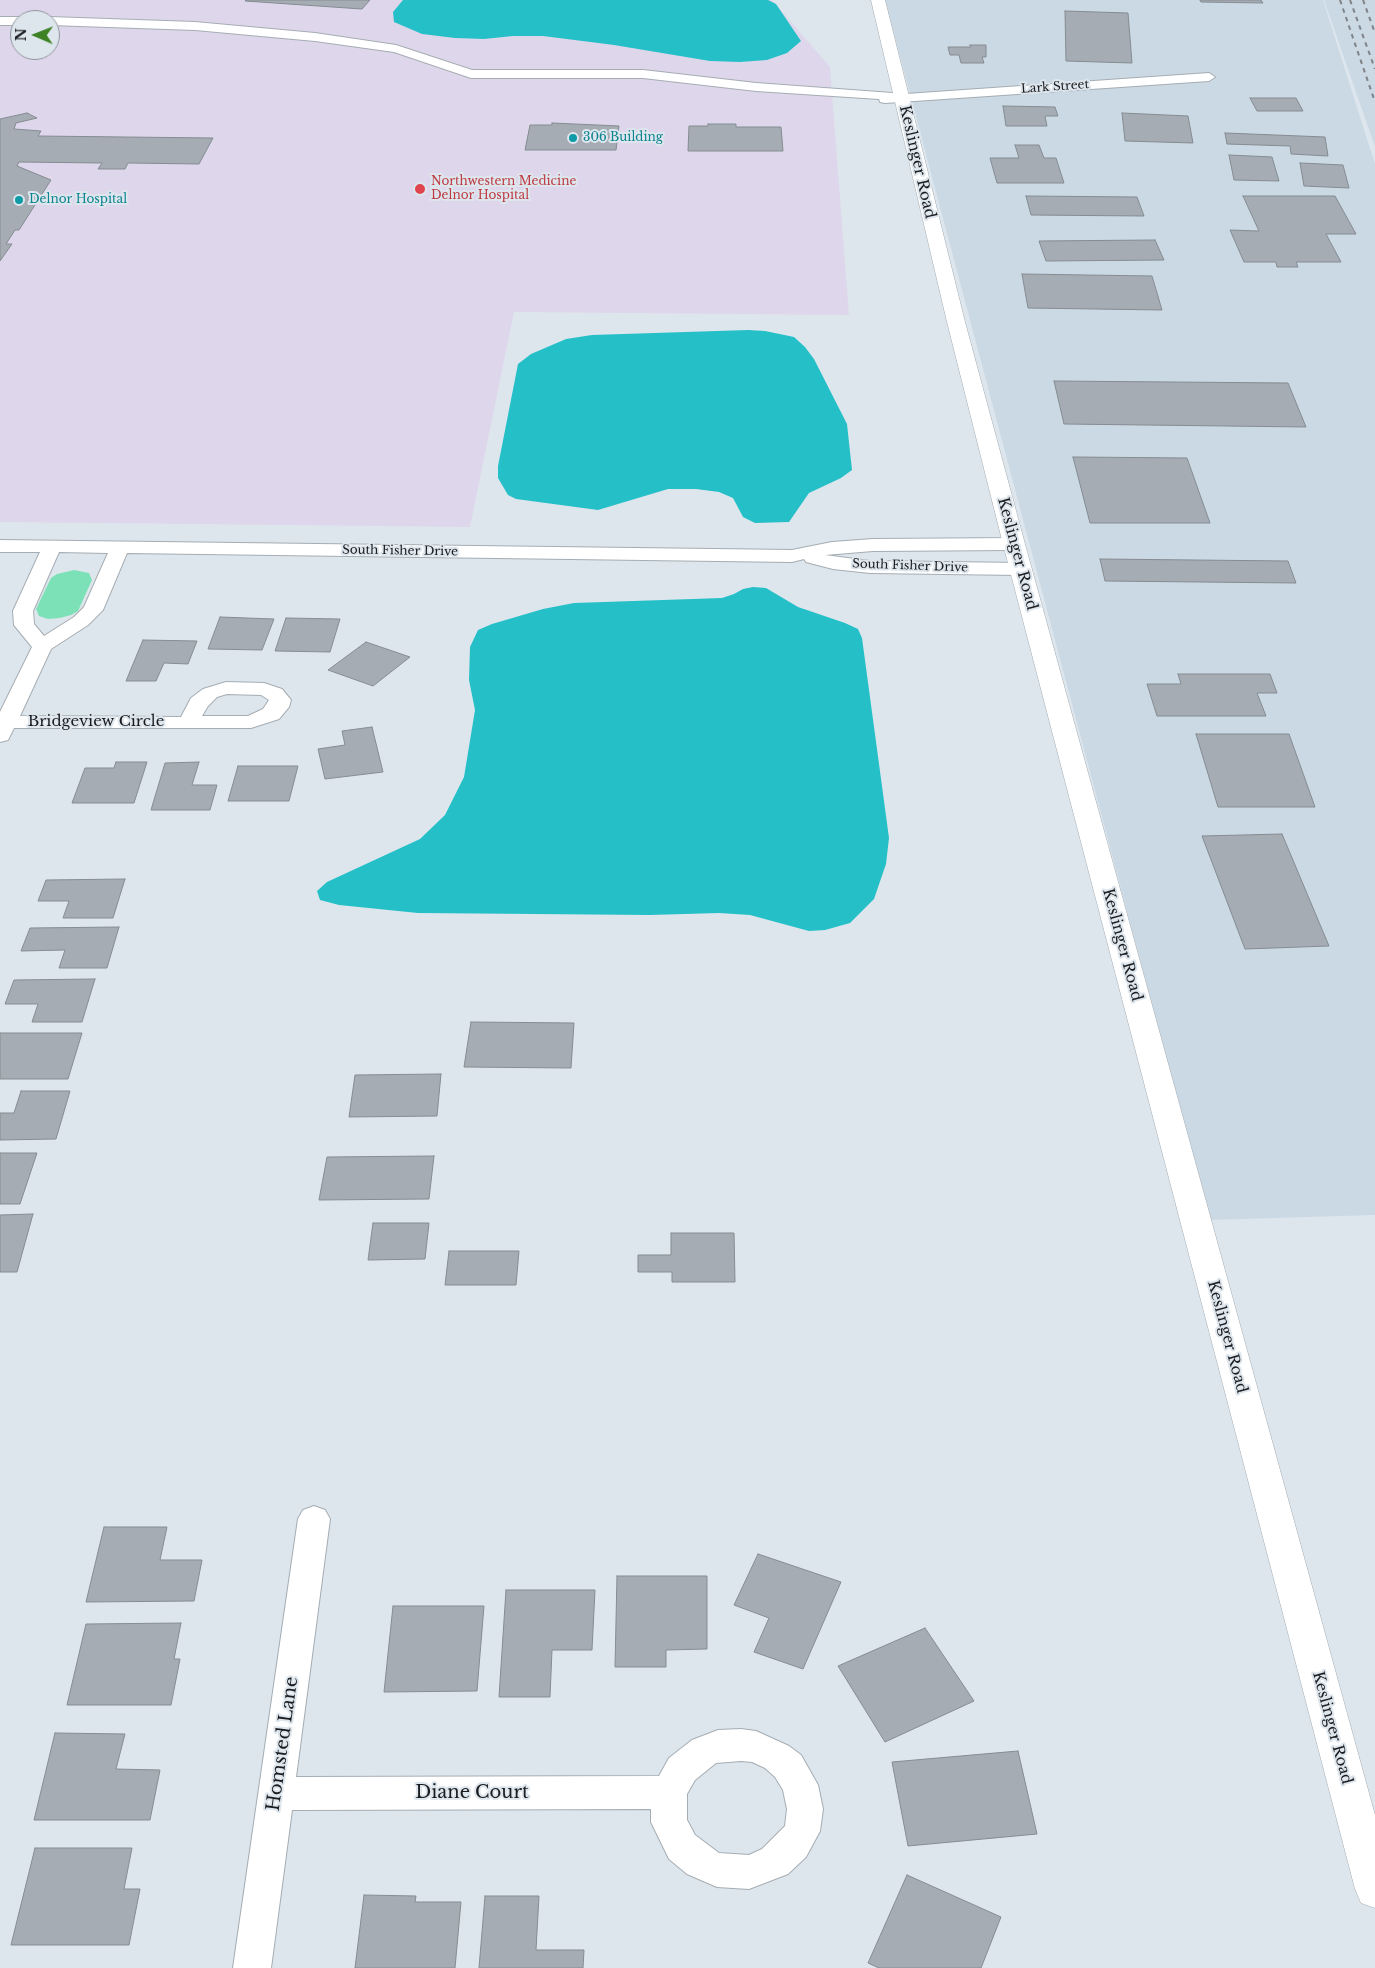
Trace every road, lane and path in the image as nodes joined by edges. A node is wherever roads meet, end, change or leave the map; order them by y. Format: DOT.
graph roads {
  1 [pos="878,0"];
  2 [pos="60,21"];
  3 [pos="1209,77"];
  4 [pos="902,96"];
  5 [pos="0,546"];
  6 [pos="52,547"];
  7 [pos="120,548"];
  8 [pos="1018,557"];
  9 [pos="42,646"];
  10 [pos="188,722"];
  11 [pos="2,728"];
  12 [pos="314,1519"];
  13 [pos="669,1792"];
  14 [pos="275,1794"];
  15 [pos="1375,1889"];
  16 [pos="252,1968"];
  1 -- 4 [label="main road, Keslinger Road"];
  2 -- 4 [label="street, Lark Street"];
  3 -- 4 [label="street, Lark Street"];
  4 -- 8 [label="main road, Keslinger Road"];
  5 -- 6 [label="street, South Fisher Drive"];
  6 -- 7 [label="street, South Fisher Drive"];
  6 -- 9 [label="street"];
  7 -- 8 [label="street, South Fisher Drive"];
  7 -- 9 [label="street"];
  8 -- 15 [label="main road, Keslinger Road"];
  9 -- 11 [label="street"];
  10 -- 11 [label="street, Bridgeview Circle"];
  12 -- 14 [label="street, Homsted Lane"];
  13 -- 14 [label="street, Diane Court"];
  14 -- 16 [label="street, Homsted Lane"];
}
